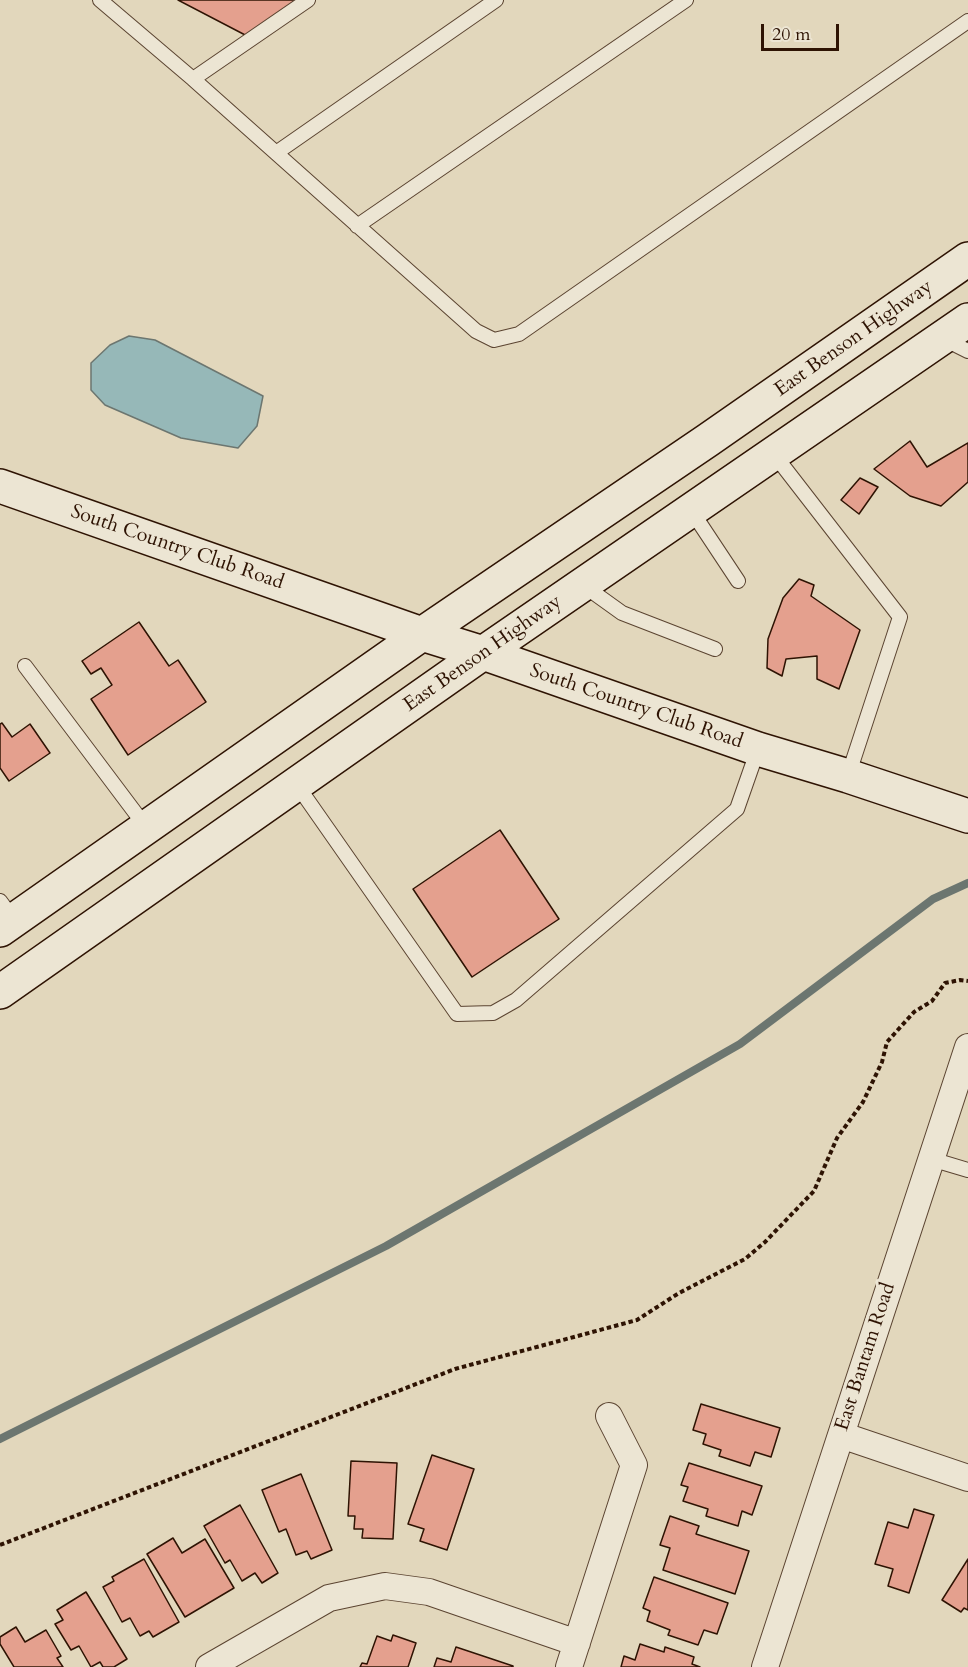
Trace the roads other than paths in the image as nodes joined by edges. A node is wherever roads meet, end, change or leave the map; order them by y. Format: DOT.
graph roads {
  1 [pos="122,0"];
  2 [pos="308,0"];
  3 [pos="496,0"];
  4 [pos="686,0"];
  5 [pos="105,4"];
  6 [pos="968,21"];
  7 [pos="193,79"];
  8 [pos="276,153"];
  9 [pos="357,226"];
  10 [pos="968,259"];
  11 [pos="959,336"];
  12 [pos="773,453"];
  13 [pos="0,486"];
  14 [pos="692,510"];
  15 [pos="738,581"];
  16 [pos="583,585"];
  17 [pos="422,634"];
  18 [pos="715,649"];
  19 [pos="483,653"];
  20 [pos="25,666"];
  21 [pos="758,749"];
  22 [pos="848,776"];
  23 [pos="297,785"];
  24 [pos="968,816"];
  25 [pos="148,828"];
  26 [pos="5,917"];
  27 [pos="0,992"];
  28 [pos="968,1047"];
  29 [pos="931,1159"];
  30 [pos="968,1170"];
  31 [pos="609,1416"];
  32 [pos="841,1435"];
  33 [pos="968,1478"];
  34 [pos="573,1655"];
  35 [pos="208,1667"];
  36 [pos="765,1667"];
  1 -- 5 [label="lane"];
  2 -- 7 [label="lane"];
  3 -- 8 [label="lane"];
  4 -- 9 [label="lane"];
  5 -- 7 [label="lane"];
  6 -- 9 [label="lane"];
  7 -- 8 [label="lane"];
  8 -- 9 [label="lane"];
  10 -- 17 [label="main road, East Benson Highway"];
  11 -- 12 [label="main road, East Benson Highway"];
  12 -- 14 [label="main road, East Benson Highway"];
  12 -- 22 [label="lane"];
  13 -- 17 [label="main road, South Country Club Road"];
  14 -- 15 [label="lane"];
  14 -- 16 [label="main road, East Benson Highway"];
  16 -- 18 [label="lane"];
  16 -- 19 [label="main road, East Benson Highway"];
  17 -- 19 [label="main road, South Country Club Road"];
  17 -- 25 [label="main road, East Benson Highway"];
  19 -- 21 [label="main road, South Country Club Road"];
  19 -- 23 [label="main road, East Benson Highway"];
  20 -- 25 [label="lane"];
  21 -- 22 [label="main road, South Country Club Road"];
  21 -- 23 [label="lane"];
  22 -- 24 [label="main road, South Country Club Road"];
  23 -- 27 [label="main road, East Benson Highway"];
  25 -- 26 [label="main road, East Benson Highway"];
  28 -- 29 [label="street, East Bantam Road"];
  29 -- 30 [label="lane"];
  29 -- 32 [label="street, East Bantam Road"];
  31 -- 34 [label="street"];
  32 -- 33 [label="street"];
  32 -- 36 [label="street, East Bantam Road"];
  34 -- 35 [label="street"];
}
